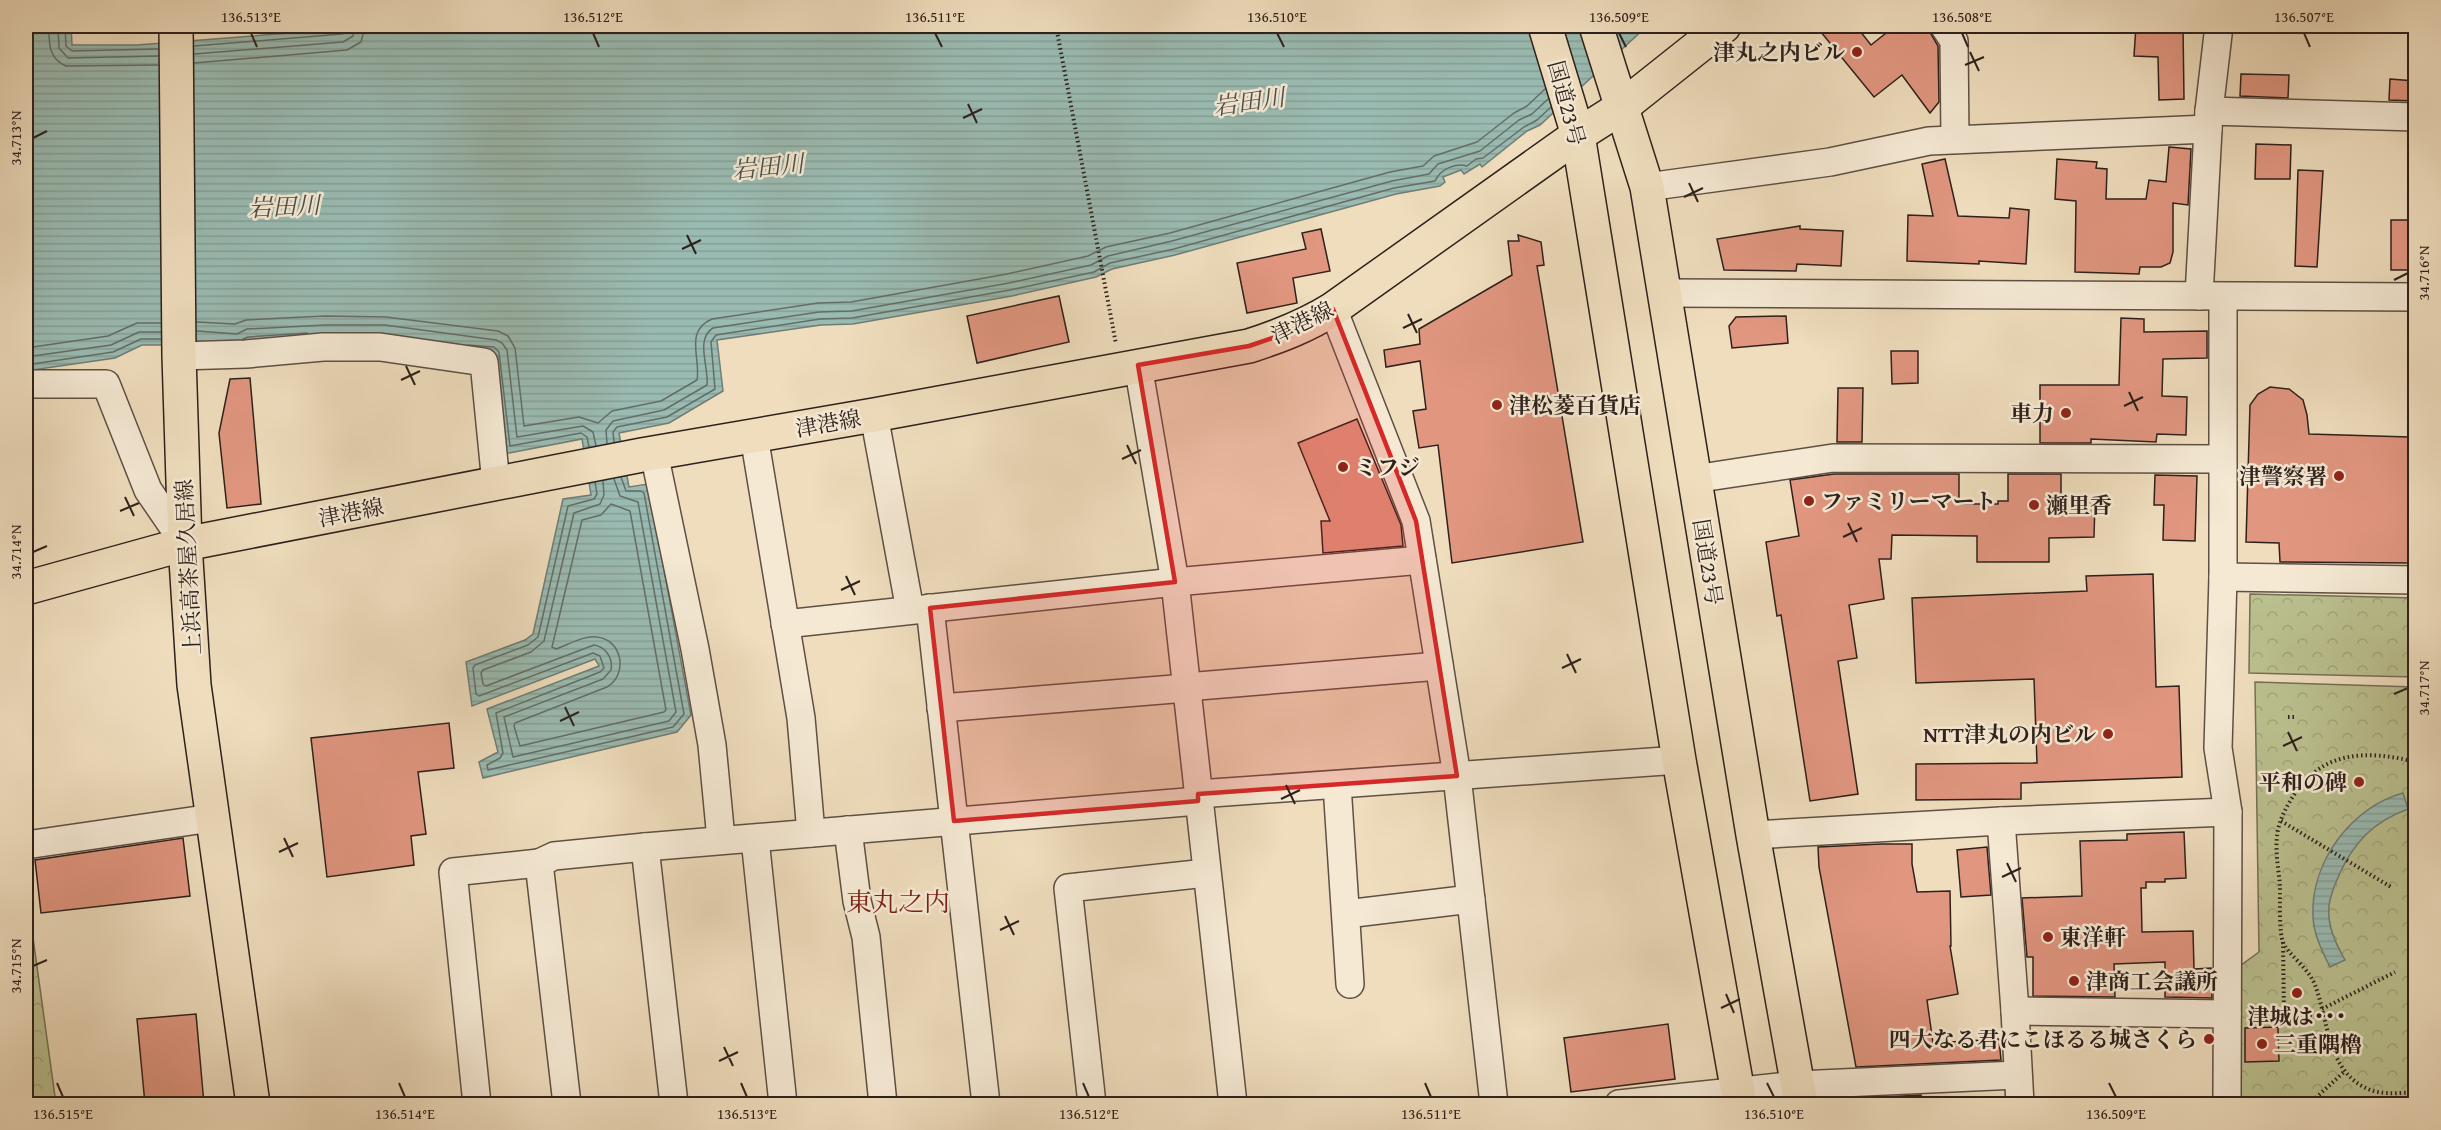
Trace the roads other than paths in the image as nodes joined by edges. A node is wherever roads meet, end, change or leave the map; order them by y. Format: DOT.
graph roads {
  1 [pos="1545,26"];
  2 [pos="1596,26"];
  3 [pos="1724,26"];
  4 [pos="1944,26"];
  5 [pos="2219,26"];
  6 [pos="176,34"];
  7 [pos="1620,101"];
  8 [pos="2415,117"];
  9 [pos="2209,120"];
  10 [pos="1575,123"];
  11 [pos="1955,139"];
  12 [pos="1647,187"];
  13 [pos="1665,292"];
  14 [pos="2211,297"];
  15 [pos="2415,297"];
  16 [pos="1333,309"];
  17 [pos="179,354"];
  18 [pos="1130,367"];
  19 [pos="26,384"];
  20 [pos="874,415"];
  21 [pos="753,436"];
  22 [pos="648,454"];
  23 [pos="2222,459"];
  24 [pos="1695,479"];
  25 [pos="501,483"];
  26 [pos="184,544"];
  27 [pos="1422,560"];
  28 [pos="2223,577"];
  29 [pos="2415,580"];
  30 [pos="1175,582"];
  31 [pos="26,588"];
  32 [pos="920,609"];
  33 [pos="786,624"];
  34 [pos="1439,666"];
  35 [pos="1186,687"];
  36 [pos="941,708"];
  37 [pos="1679,760"];
  38 [pos="1457,776"];
  39 [pos="1337,785"];
  40 [pos="1198,797"];
  41 [pos="2228,812"];
  42 [pos="213,818"];
  43 [pos="954,821"];
  44 [pos="2001,821"];
  45 [pos="848,830"];
  46 [pos="811,833"];
  47 [pos="1753,835"];
  48 [pos="721,839"];
  49 [pos="755,839"];
  50 [pos="26,845"];
  51 [pos="645,847"];
  52 [pos="538,863"];
  53 [pos="1206,873"];
  54 [pos="1471,899"];
  55 [pos="1346,914"];
  56 [pos="1350,984"];
  57 [pos="2015,1011"];
  58 [pos="2227,1014"];
  59 [pos="2017,1075"];
  60 [pos="1799,1095"];
  61 [pos="1739,1099"];
  62 [pos="253,1104"];
  63 [pos="477,1104"];
  64 [pos="567,1104"];
  65 [pos="674,1104"];
  66 [pos="783,1104"];
  67 [pos="883,1104"];
  68 [pos="986,1104"];
  69 [pos="1092,1104"];
  70 [pos="1233,1104"];
  71 [pos="1494,1104"];
  72 [pos="1619,1104"];
  73 [pos="2020,1104"];
  74 [pos="2227,1104"];
  1 -- 10 [label="main road, 国道23号"];
  2 -- 7 [label="main road, 国道23号"];
  3 -- 7 [label="main road, 津港線"];
  4 -- 11 [label="street"];
  5 -- 9 [label="street"];
  6 -- 17 [label="main road, 上浜高茶屋久居線"];
  7 -- 10 [label="main road, 津港線"];
  7 -- 12 [label="main road, 国道23号"];
  8 -- 9 [label="street"];
  9 -- 11 [label="street"];
  9 -- 14 [label="street"];
  10 -- 16 [label="main road, 津港線"];
  10 -- 37 [label="main road, 国道23号"];
  11 -- 12 [label="street"];
  12 -- 13 [label="main road, 国道23号"];
  13 -- 14 [label="street"];
  13 -- 24 [label="main road, 国道23号"];
  14 -- 15 [label="street"];
  14 -- 23 [label="street"];
  16 -- 18 [label="main road, 津港線"];
  16 -- 27 [label="street"];
  17 -- 25 [label="street"];
  17 -- 26 [label="main road, 上浜高茶屋久居線"];
  18 -- 20 [label="main road, 津港線"];
  18 -- 30 [label="street"];
  19 -- 26 [label="street"];
  20 -- 21 [label="main road, 津港線"];
  20 -- 32 [label="street"];
  21 -- 22 [label="main road, 津港線"];
  21 -- 33 [label="street"];
  22 -- 25 [label="main road, 津港線"];
  22 -- 48 [label="street"];
  23 -- 24 [label="street"];
  23 -- 28 [label="street"];
  24 -- 47 [label="main road, 国道23号"];
  25 -- 26 [label="main road, 津港線"];
  26 -- 31 [label="main road, 津港線"];
  26 -- 42 [label="main road, 上浜高茶屋久居線"];
  27 -- 30 [label="street"];
  27 -- 34 [label="street"];
  28 -- 29 [label="street"];
  28 -- 41 [label="street"];
  30 -- 32 [label="street"];
  30 -- 35 [label="street"];
  32 -- 33 [label="street"];
  32 -- 36 [label="street"];
  33 -- 46 [label="street"];
  34 -- 35 [label="street"];
  34 -- 38 [label="street"];
  35 -- 36 [label="street"];
  35 -- 40 [label="street"];
  36 -- 43 [label="street"];
  37 -- 38 [label="street"];
  37 -- 61 [label="main road, 国道23号"];
  38 -- 39 [label="street"];
  38 -- 54 [label="street"];
  39 -- 40 [label="street"];
  39 -- 55 [label="street"];
  40 -- 43 [label="street"];
  40 -- 53 [label="street"];
  41 -- 44 [label="street"];
  41 -- 58 [label="street"];
  42 -- 50 [label="street"];
  42 -- 62 [label="main road, 上浜高茶屋久居線"];
  43 -- 45 [label="street"];
  43 -- 68 [label="street"];
  44 -- 47 [label="street"];
  44 -- 57 [label="street"];
  45 -- 46 [label="street"];
  45 -- 67 [label="street"];
  46 -- 49 [label="street"];
  47 -- 60 [label="main road, 国道23号"];
  48 -- 49 [label="street"];
  48 -- 51 [label="street"];
  49 -- 66 [label="street"];
  51 -- 52 [label="street"];
  51 -- 65 [label="street"];
  52 -- 63 [label="street"];
  52 -- 64 [label="street"];
  53 -- 69 [label="street"];
  53 -- 70 [label="street"];
  54 -- 55 [label="street"];
  54 -- 71 [label="street"];
  55 -- 56 [label="street"];
  57 -- 58 [label="street"];
  57 -- 59 [label="street"];
  58 -- 74 [label="street"];
  59 -- 60 [label="street"];
  59 -- 73 [label="street"];
  60 -- 61 [label="street"];
  61 -- 72 [label="street"];
}
